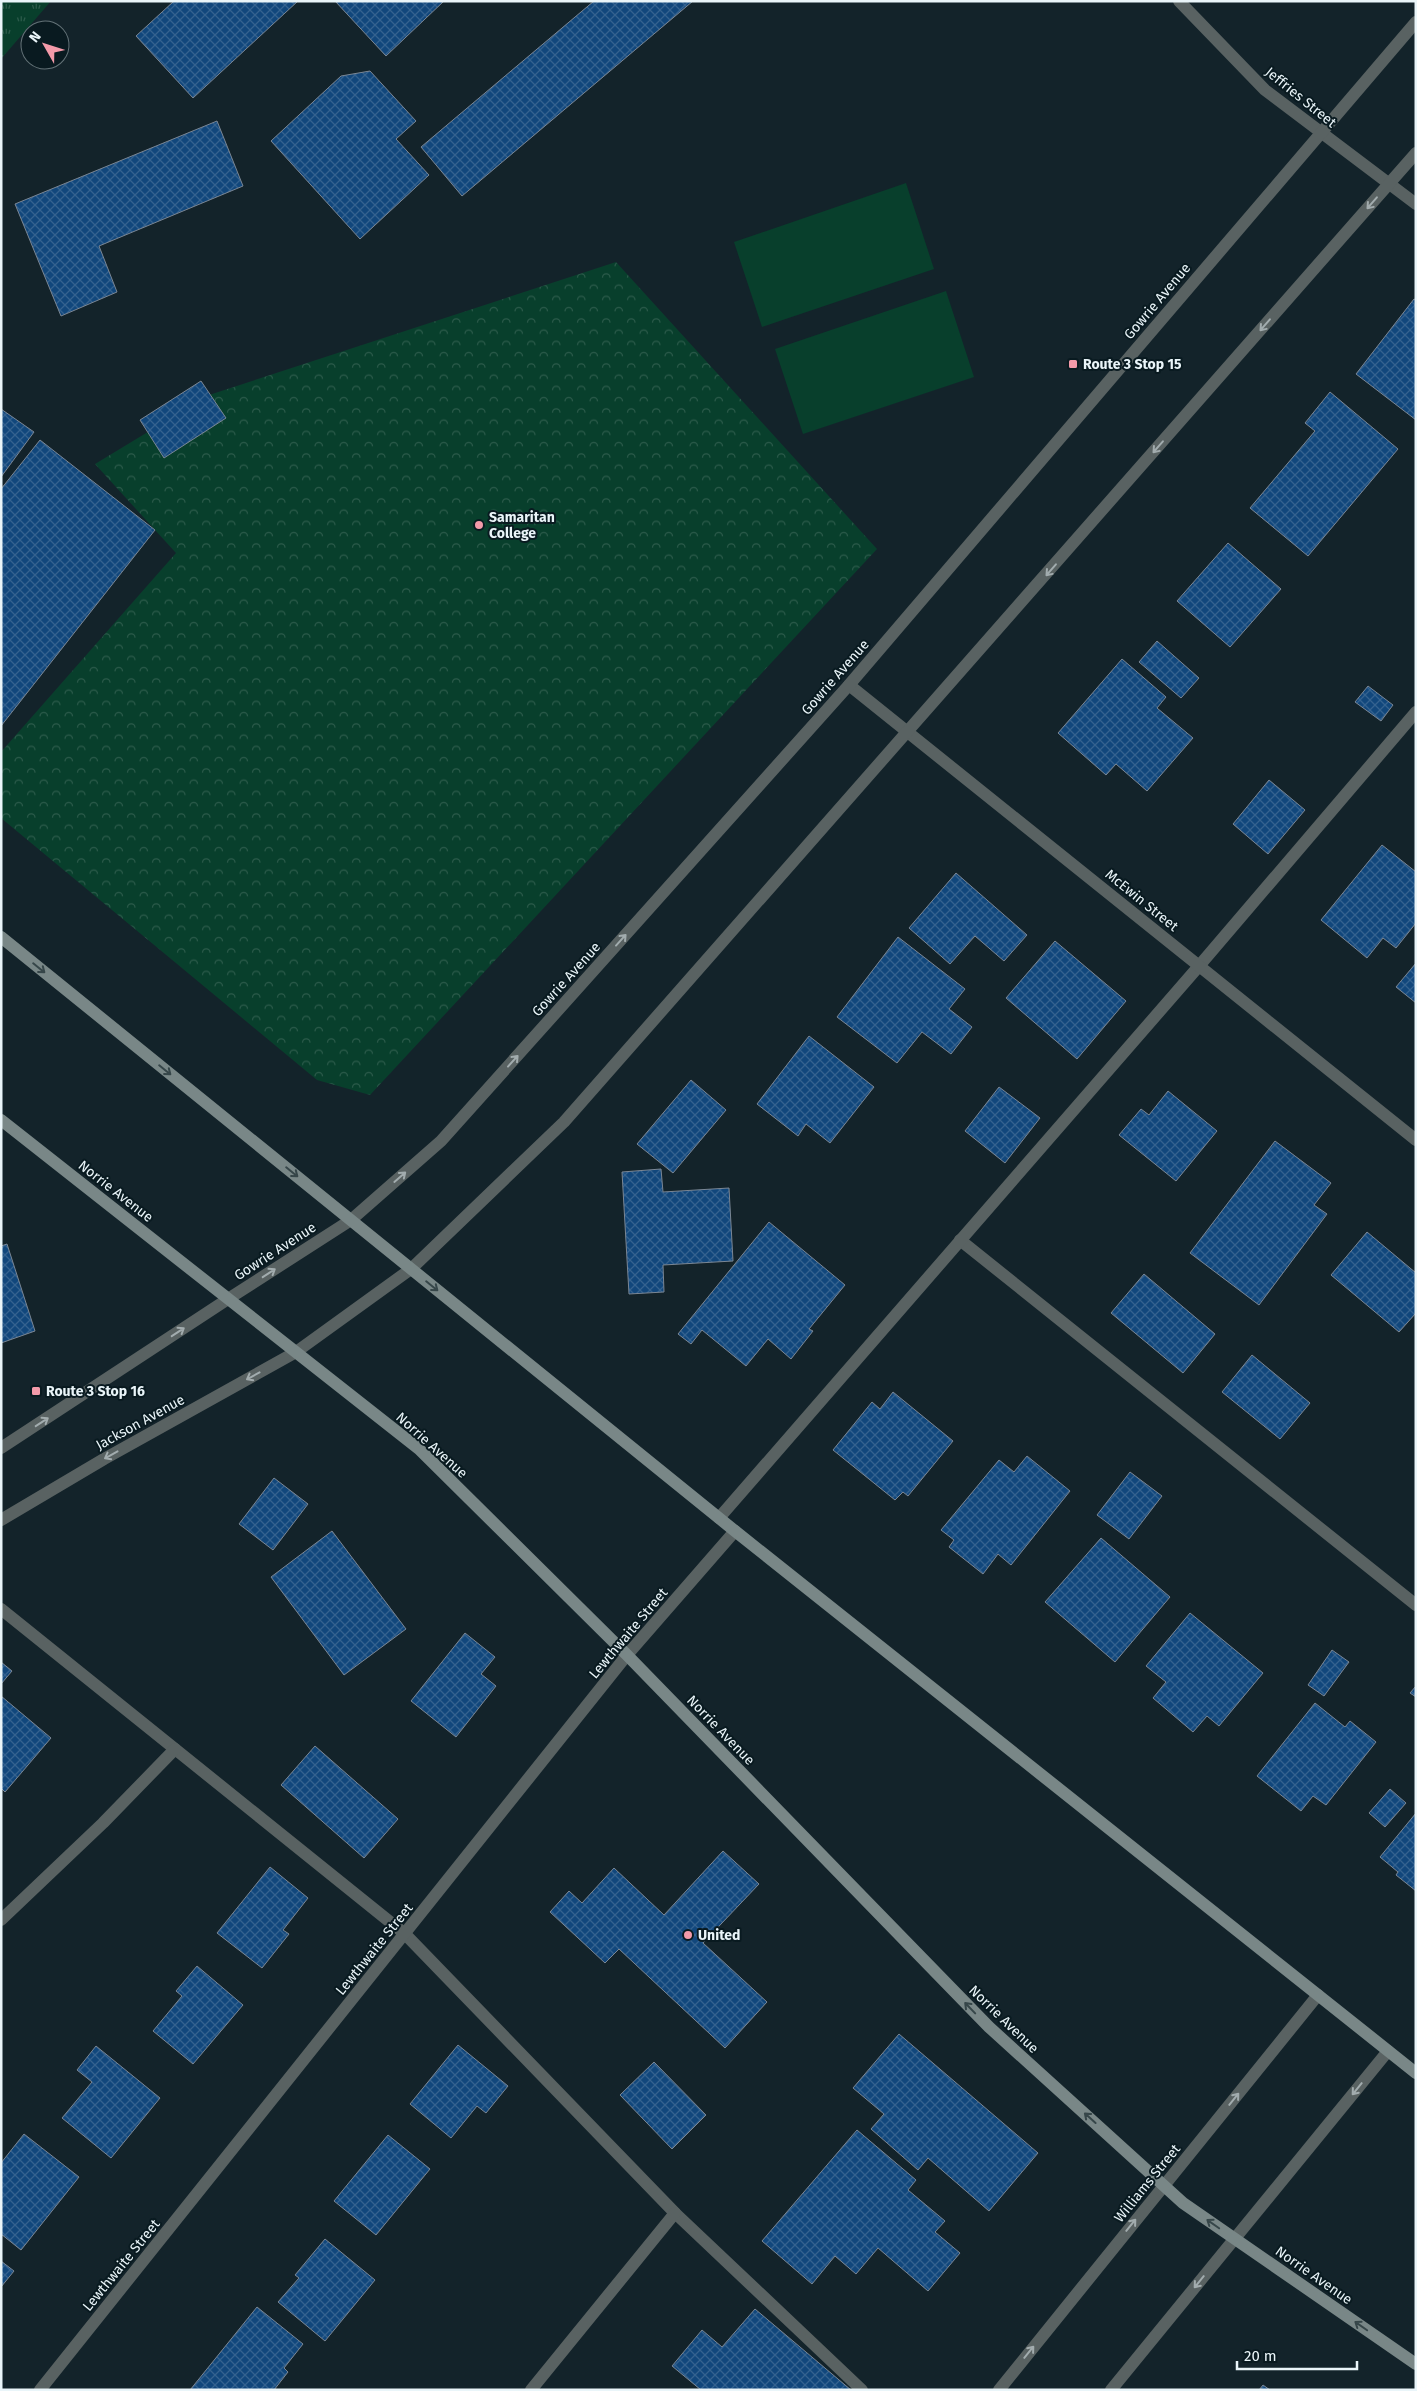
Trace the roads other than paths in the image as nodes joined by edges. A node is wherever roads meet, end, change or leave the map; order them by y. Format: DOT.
graph roads {
  1 [pos="1179,1"];
  2 [pos="1416,22"];
  3 [pos="1320,132"];
  4 [pos="1416,153"];
  5 [pos="1389,184"];
  6 [pos="1416,204"];
  7 [pos="849,685"];
  8 [pos="1416,712"];
  9 [pos="909,732"];
  10 [pos="1,937"];
  11 [pos="1199,966"];
  12 [pos="1,1120"];
  13 [pos="1416,1140"];
  14 [pos="351,1220"];
  15 [pos="960,1240"];
  16 [pos="411,1269"];
  17 [pos="228,1299"];
  18 [pos="296,1352"];
  19 [pos="1,1448"];
  20 [pos="719,1518"];
  21 [pos="1,1520"];
  22 [pos="735,1531"];
  23 [pos="1416,1605"];
  24 [pos="1,1609"];
  25 [pos="627,1655"];
  26 [pos="175,1749"];
  27 [pos="1,1920"];
  28 [pos="405,1934"];
  29 [pos="1318,1995"];
  30 [pos="1388,2051"];
  31 [pos="1416,2073"];
  32 [pos="1164,2185"];
  33 [pos="675,2213"];
  34 [pos="1234,2238"];
  35 [pos="1416,2364"];
  36 [pos="40,2390"];
  37 [pos="531,2390"];
  38 [pos="862,2390"];
  39 [pos="999,2390"];
  40 [pos="1111,2390"];
  1 -- 3 [label="street, Jeffries Street"];
  2 -- 3 [label="street, Gowrie Avenue"];
  3 -- 5 [label="street, Jeffries Street"];
  3 -- 7 [label="street, Gowrie Avenue"];
  4 -- 5 [label="street"];
  5 -- 6 [label="street, Jeffries Street"];
  5 -- 9 [label="street, one-way"];
  7 -- 9 [label="street, McEwin Street"];
  14 -- 7 [label="street, Gowrie Avenue, one-way"];
  8 -- 11 [label="street"];
  9 -- 11 [label="street, McEwin Street"];
  9 -- 16 [label="street"];
  10 -- 14 [label="main road, one-way"];
  11 -- 13 [label="street, McEwin Street"];
  11 -- 15 [label="street"];
  12 -- 17 [label="main road, Norrie Avenue"];
  14 -- 16 [label="main road"];
  17 -- 14 [label="street, Gowrie Avenue, one-way"];
  15 -- 20 [label="street"];
  15 -- 23 [label="street"];
  16 -- 18 [label="street"];
  16 -- 20 [label="main road, one-way"];
  17 -- 18 [label="main road, Norrie Avenue"];
  19 -- 17 [label="street, one-way"];
  18 -- 21 [label="street, Jackson Avenue, one-way"];
  18 -- 25 [label="main road, Norrie Avenue"];
  20 -- 22 [label="main road"];
  22 -- 25 [label="street, Lewthwaite Street"];
  22 -- 29 [label="main road"];
  24 -- 26 [label="street"];
  25 -- 28 [label="street, Lewthwaite Street"];
  32 -- 25 [label="main road, Norrie Avenue, one-way"];
  26 -- 27 [label="street"];
  26 -- 28 [label="street"];
  28 -- 33 [label="street"];
  28 -- 36 [label="street, Lewthwaite Street"];
  29 -- 30 [label="main road"];
  32 -- 29 [label="street, Williams Street, one-way"];
  30 -- 31 [label="main road"];
  30 -- 34 [label="street, one-way"];
  34 -- 32 [label="main road, Norrie Avenue, one-way"];
  39 -- 32 [label="street, Williams Street, one-way"];
  33 -- 37 [label="street"];
  33 -- 38 [label="street"];
  35 -- 34 [label="main road, Norrie Avenue, one-way"];
  34 -- 40 [label="street, one-way"];
}
